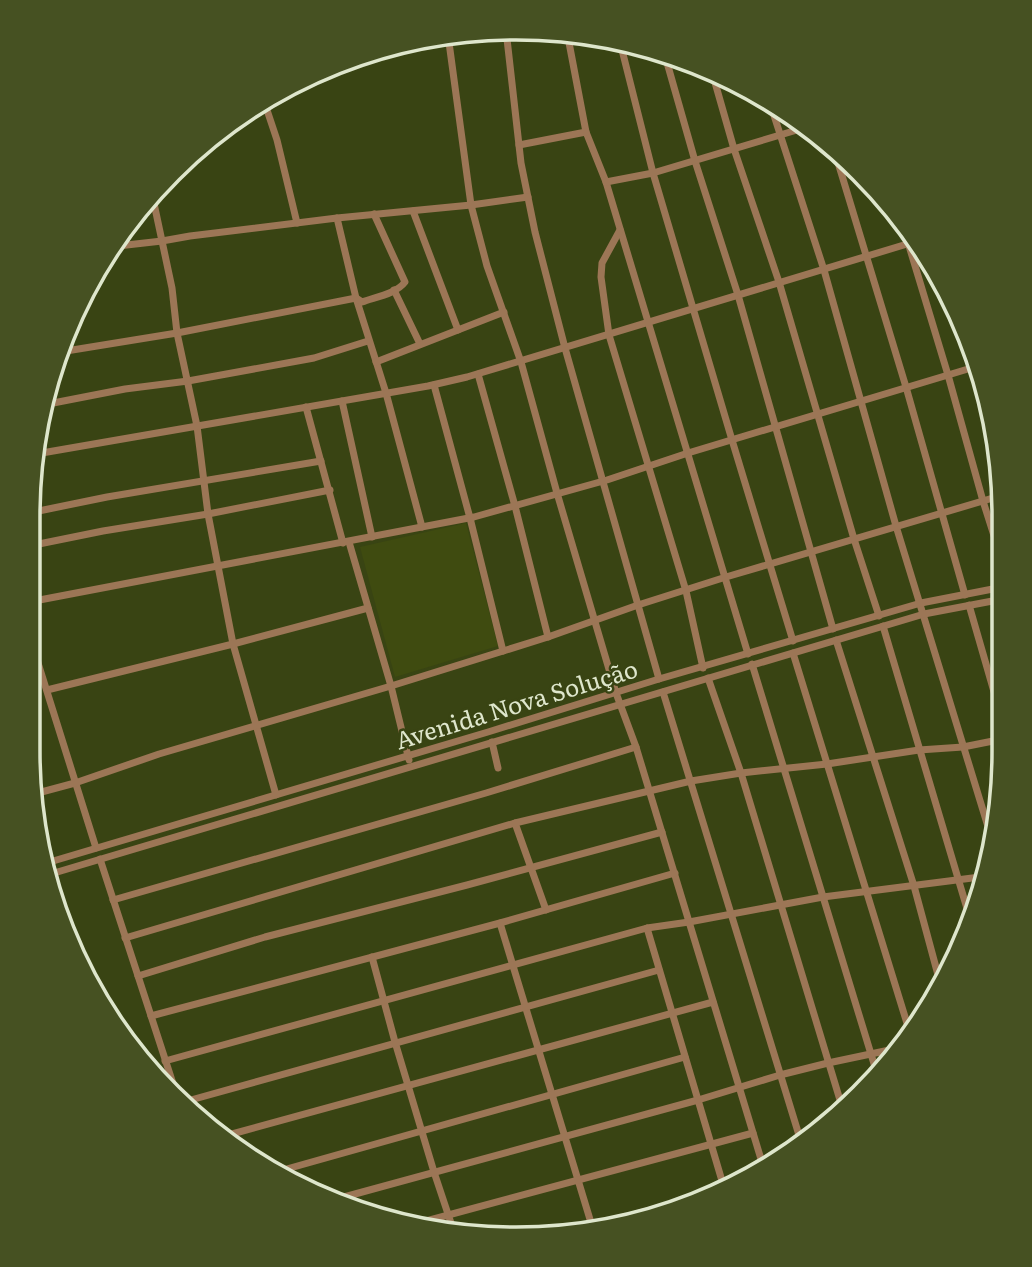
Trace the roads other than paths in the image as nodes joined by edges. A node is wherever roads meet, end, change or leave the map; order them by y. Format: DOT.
graph roads {
  1 [pos="507,40"];
  2 [pos="569,43"];
  3 [pos="449,45"];
  4 [pos="623,52"];
  5 [pos="668,65"];
  6 [pos="715,84"];
  7 [pos="267,111"];
  8 [pos="774,116"];
  9 [pos="795,131"];
  10 [pos="586,132"];
  11 [pos="780,135"];
  12 [pos="519,145"];
  13 [pos="734,149"];
  14 [pos="695,161"];
  15 [pos="840,168"];
  16 [pos="653,173"];
  17 [pos="606,182"];
  18 [pos="528,197"];
  19 [pos="471,205"];
  20 [pos="155,206"];
  21 [pos="413,211"];
  22 [pos="374,214"];
  23 [pos="337,218"];
  24 [pos="297,223"];
  25 [pos="620,230"];
  26 [pos="162,241"];
  27 [pos="906,244"];
  28 [pos="125,245"];
  29 [pos="867,256"];
  30 [pos="918,262"];
  31 [pos="824,270"];
  32 [pos="779,282"];
  33 [pos="394,290"];
  34 [pos="738,295"];
  35 [pos="356,298"];
  36 [pos="693,309"];
  37 [pos="504,312"];
  38 [pos="648,323"];
  39 [pos="458,330"];
  40 [pos="177,333"];
  41 [pos="609,335"];
  42 [pos="368,341"];
  43 [pos="420,344"];
  44 [pos="565,348"];
  45 [pos="70,350"];
  46 [pos="376,362"];
  47 [pos="520,362"];
  48 [pos="969,369"];
  49 [pos="478,374"];
  50 [pos="948,375"];
  51 [pos="188,381"];
  52 [pos="434,385"];
  53 [pos="906,387"];
  54 [pos="386,393"];
  55 [pos="342,401"];
  56 [pos="860,401"];
  57 [pos="54,403"];
  58 [pos="306,407"];
  59 [pos="817,414"];
  60 [pos="197,426"];
  61 [pos="775,428"];
  62 [pos="732,440"];
  63 [pos="44,453"];
  64 [pos="688,453"];
  65 [pos="321,460"];
  66 [pos="649,466"];
  67 [pos="602,481"];
  68 [pos="204,482"];
  69 [pos="330,490"];
  70 [pos="557,493"];
  71 [pos="991,498"];
  72 [pos="983,501"];
  73 [pos="515,506"];
  74 [pos="40,511"];
  75 [pos="942,513"];
  76 [pos="208,514"];
  77 [pos="470,518"];
  78 [pos="896,526"];
  79 [pos="422,527"];
  80 [pos="992,529"];
  81 [pos="372,537"];
  82 [pos="854,539"];
  83 [pos="346,542"];
  84 [pos="40,544"];
  85 [pos="810,552"];
  86 [pos="218,565"];
  87 [pos="770,565"];
  88 [pos="726,577"];
  89 [pos="992,589"];
  90 [pos="686,591"];
  91 [pos="965,595"];
  92 [pos="40,599"];
  93 [pos="992,601"];
  94 [pos="921,603"];
  95 [pos="638,605"];
  96 [pos="969,605"];
  97 [pos="368,608"];
  98 [pos="924,614"];
  99 [pos="879,617"];
  100 [pos="596,620"];
  101 [pos="883,626"];
  102 [pos="833,629"];
  103 [pos="548,637"];
  104 [pos="836,640"];
  105 [pos="793,641"];
  106 [pos="233,645"];
  107 [pos="503,651"];
  108 [pos="793,653"];
  109 [pos="748,654"];
  110 [pos="752,664"];
  111 [pos="40,667"];
  112 [pos="703,668"];
  113 [pos="708,678"];
  114 [pos="659,680"];
  115 [pos="992,685"];
  116 [pos="391,686"];
  117 [pos="47,690"];
  118 [pos="663,692"];
  119 [pos="616,693"];
  120 [pos="620,704"];
  121 [pos="257,725"];
  122 [pos="992,741"];
  123 [pos="492,743"];
  124 [pos="636,747"];
  125 [pos="963,747"];
  126 [pos="919,750"];
  127 [pos="408,756"];
  128 [pos="873,758"];
  129 [pos="827,764"];
  130 [pos="412,767"];
  131 [pos="498,768"];
  132 [pos="784,769"];
  133 [pos="741,773"];
  134 [pos="691,781"];
  135 [pos="75,783"];
  136 [pos="649,790"];
  137 [pos="42,792"];
  138 [pos="276,794"];
  139 [pos="987,822"];
  140 [pos="515,823"];
  141 [pos="662,831"];
  142 [pos="96,848"];
  143 [pos="100,859"];
  144 [pos="53,861"];
  145 [pos="530,868"];
  146 [pos="56,872"];
  147 [pos="675,873"];
  148 [pos="975,878"];
  149 [pos="959,880"];
  150 [pos="914,886"];
  151 [pos="866,892"];
  152 [pos="823,897"];
  153 [pos="113,900"];
  154 [pos="781,906"];
  155 [pos="966,906"];
  156 [pos="546,910"];
  157 [pos="732,915"];
  158 [pos="689,922"];
  159 [pos="500,923"];
  160 [pos="647,928"];
  161 [pos="125,938"];
  162 [pos="372,957"];
  163 [pos="513,964"];
  164 [pos="659,970"];
  165 [pos="937,972"];
  166 [pos="138,976"];
  167 [pos="384,1001"];
  168 [pos="713,1002"];
  169 [pos="526,1007"];
  170 [pos="672,1013"];
  171 [pos="151,1016"];
  172 [pos="906,1023"];
  173 [pos="395,1042"];
  174 [pos="539,1050"];
  175 [pos="885,1051"];
  176 [pos="871,1054"];
  177 [pos="685,1057"];
  178 [pos="165,1061"];
  179 [pos="828,1063"];
  180 [pos="874,1065"];
  181 [pos="780,1075"];
  182 [pos="170,1078"];
  183 [pos="409,1085"];
  184 [pos="739,1087"];
  185 [pos="553,1094"];
  186 [pos="192,1099"];
  187 [pos="840,1099"];
  188 [pos="698,1100"];
  189 [pos="422,1131"];
  190 [pos="753,1133"];
  191 [pos="234,1134"];
  192 [pos="798,1134"];
  193 [pos="564,1136"];
  194 [pos="711,1144"];
  195 [pos="761,1159"];
  196 [pos="288,1169"];
  197 [pos="434,1172"];
  198 [pos="578,1180"];
  199 [pos="722,1180"];
  200 [pos="347,1196"];
  201 [pos="449,1215"];
  202 [pos="432,1219"];
  203 [pos="590,1221"];
  204 [pos="451,1223"];
  1 -- 12 [label="street"];
  2 -- 10 [label="street"];
  3 -- 19 [label="street"];
  4 -- 16 [label="street"];
  5 -- 14 [label="street"];
  6 -- 13 [label="street"];
  7 -- 24 [label="street"];
  8 -- 11 [label="street"];
  9 -- 11 [label="street"];
  10 -- 12 [label="street"];
  10 -- 17 [label="street"];
  11 -- 13 [label="street"];
  11 -- 31 [label="street"];
  12 -- 18 [label="street"];
  13 -- 14 [label="street"];
  13 -- 32 [label="street"];
  14 -- 16 [label="street"];
  14 -- 34 [label="street"];
  15 -- 29 [label="street"];
  16 -- 17 [label="street"];
  16 -- 36 [label="street"];
  17 -- 25 [label="street"];
  18 -- 19 [label="street"];
  18 -- 44 [label="street"];
  19 -- 21 [label="street"];
  19 -- 37 [label="street"];
  20 -- 26 [label="street"];
  21 -- 22 [label="street"];
  21 -- 39 [label="street"];
  22 -- 23 [label="street"];
  22 -- 33 [label="street"];
  23 -- 24 [label="street"];
  23 -- 35 [label="street"];
  24 -- 26 [label="street"];
  25 -- 38 [label="street"];
  25 -- 41 [label="street"];
  26 -- 28 [label="street"];
  26 -- 40 [label="street"];
  27 -- 29 [label="street"];
  29 -- 31 [label="street"];
  29 -- 53 [label="street"];
  30 -- 50 [label="street"];
  31 -- 32 [label="street"];
  31 -- 56 [label="street"];
  32 -- 34 [label="street"];
  32 -- 59 [label="street"];
  33 -- 35 [label="street"];
  33 -- 43 [label="street"];
  34 -- 36 [label="street"];
  34 -- 61 [label="street"];
  35 -- 40 [label="street"];
  35 -- 42 [label="street"];
  36 -- 38 [label="street"];
  36 -- 62 [label="street"];
  37 -- 39 [label="street"];
  37 -- 47 [label="street"];
  38 -- 41 [label="street"];
  38 -- 64 [label="street"];
  39 -- 43 [label="street"];
  40 -- 45 [label="street"];
  40 -- 51 [label="street"];
  41 -- 44 [label="street"];
  41 -- 66 [label="street"];
  42 -- 46 [label="street"];
  42 -- 51 [label="street"];
  43 -- 46 [label="street"];
  44 -- 47 [label="street"];
  44 -- 67 [label="street"];
  46 -- 54 [label="street"];
  47 -- 49 [label="street"];
  47 -- 70 [label="street"];
  48 -- 50 [label="street"];
  49 -- 52 [label="street"];
  49 -- 73 [label="street"];
  50 -- 53 [label="street"];
  50 -- 72 [label="street"];
  51 -- 57 [label="street"];
  51 -- 60 [label="street"];
  52 -- 54 [label="street"];
  52 -- 77 [label="street"];
  53 -- 56 [label="street"];
  53 -- 75 [label="street"];
  54 -- 55 [label="street"];
  54 -- 79 [label="street"];
  55 -- 58 [label="street"];
  55 -- 81 [label="street"];
  56 -- 59 [label="street"];
  56 -- 78 [label="street"];
  58 -- 60 [label="street"];
  58 -- 65 [label="street"];
  59 -- 61 [label="street"];
  59 -- 82 [label="street"];
  60 -- 63 [label="street"];
  60 -- 68 [label="street"];
  61 -- 62 [label="street"];
  61 -- 85 [label="street"];
  62 -- 64 [label="street"];
  62 -- 87 [label="street"];
  64 -- 66 [label="street"];
  64 -- 88 [label="street"];
  65 -- 68 [label="street"];
  65 -- 69 [label="street"];
  66 -- 67 [label="street"];
  66 -- 90 [label="street"];
  67 -- 70 [label="street"];
  67 -- 95 [label="street"];
  68 -- 74 [label="street"];
  68 -- 76 [label="street"];
  69 -- 76 [label="street"];
  69 -- 83 [label="street"];
  70 -- 73 [label="street"];
  70 -- 100 [label="street"];
  71 -- 72 [label="street"];
  72 -- 75 [label="street"];
  72 -- 80 [label="street"];
  73 -- 77 [label="street"];
  73 -- 103 [label="street"];
  75 -- 78 [label="street"];
  75 -- 91 [label="street"];
  76 -- 84 [label="street"];
  76 -- 86 [label="street"];
  77 -- 79 [label="street"];
  77 -- 107 [label="street"];
  78 -- 82 [label="street"];
  78 -- 94 [label="street"];
  79 -- 81 [label="street"];
  81 -- 83 [label="street"];
  82 -- 85 [label="street"];
  82 -- 99 [label="street"];
  83 -- 86 [label="street"];
  83 -- 97 [label="street"];
  85 -- 87 [label="street"];
  85 -- 102 [label="street"];
  86 -- 92 [label="street"];
  86 -- 106 [label="street"];
  87 -- 88 [label="street"];
  87 -- 105 [label="street"];
  88 -- 90 [label="street"];
  88 -- 109 [label="street"];
  89 -- 91 [label="street, Avenida Nova Solução"];
  90 -- 95 [label="street"];
  90 -- 112 [label="street"];
  91 -- 94 [label="street, Avenida Nova Solução"];
  93 -- 96 [label="street, Avenida Nova Solução"];
  94 -- 98 [label="street"];
  94 -- 99 [label="street, Avenida Nova Solução"];
  95 -- 100 [label="street"];
  95 -- 114 [label="street"];
  96 -- 98 [label="street, Avenida Nova Solução"];
  96 -- 115 [label="street"];
  97 -- 106 [label="street"];
  97 -- 116 [label="street"];
  98 -- 101 [label="street, Avenida Nova Solução"];
  98 -- 125 [label="street"];
  99 -- 102 [label="street, Avenida Nova Solução"];
  100 -- 103 [label="street"];
  100 -- 119 [label="street"];
  101 -- 104 [label="street, Avenida Nova Solução"];
  101 -- 126 [label="street"];
  102 -- 105 [label="street, Avenida Nova Solução"];
  103 -- 107 [label="street"];
  104 -- 108 [label="street, Avenida Nova Solução"];
  104 -- 128 [label="street"];
  105 -- 109 [label="street, Avenida Nova Solução"];
  106 -- 117 [label="street"];
  106 -- 121 [label="street"];
  107 -- 116 [label="street"];
  108 -- 110 [label="street, Avenida Nova Solução"];
  108 -- 129 [label="street"];
  109 -- 112 [label="street, Avenida Nova Solução"];
  110 -- 113 [label="street, Avenida Nova Solução"];
  110 -- 132 [label="street"];
  111 -- 117 [label="street"];
  112 -- 114 [label="street, Avenida Nova Solução"];
  113 -- 118 [label="street, Avenida Nova Solução"];
  113 -- 133 [label="street"];
  114 -- 119 [label="street, Avenida Nova Solução"];
  116 -- 121 [label="street"];
  116 -- 127 [label="street"];
  117 -- 135 [label="street"];
  118 -- 120 [label="street, Avenida Nova Solução"];
  118 -- 134 [label="street"];
  119 -- 120 [label="street"];
  119 -- 127 [label="street, Avenida Nova Solução"];
  120 -- 123 [label="street, Avenida Nova Solução"];
  120 -- 124 [label="street"];
  121 -- 135 [label="street"];
  121 -- 138 [label="street"];
  122 -- 125 [label="street"];
  123 -- 130 [label="street, Avenida Nova Solução"];
  123 -- 131 [label="street"];
  124 -- 136 [label="street"];
  124 -- 153 [label="street"];
  125 -- 126 [label="street"];
  125 -- 139 [label="street"];
  126 -- 128 [label="street"];
  126 -- 149 [label="street"];
  127 -- 130 [label="street"];
  127 -- 138 [label="street, Avenida Nova Solução"];
  128 -- 129 [label="street"];
  128 -- 150 [label="street"];
  129 -- 132 [label="street"];
  129 -- 151 [label="street"];
  130 -- 143 [label="street, Avenida Nova Solução"];
  132 -- 133 [label="street"];
  132 -- 152 [label="street"];
  133 -- 134 [label="street"];
  133 -- 154 [label="street"];
  134 -- 136 [label="street"];
  134 -- 157 [label="street"];
  135 -- 137 [label="street"];
  135 -- 142 [label="street"];
  136 -- 140 [label="street"];
  136 -- 141 [label="street"];
  138 -- 142 [label="street, Avenida Nova Solução"];
  140 -- 145 [label="street"];
  140 -- 161 [label="street"];
  141 -- 145 [label="street"];
  141 -- 147 [label="street"];
  142 -- 144 [label="street, Avenida Nova Solução"];
  143 -- 146 [label="street, Avenida Nova Solução"];
  143 -- 153 [label="street"];
  145 -- 156 [label="street"];
  145 -- 166 [label="street"];
  147 -- 156 [label="street"];
  147 -- 158 [label="street"];
  148 -- 149 [label="street"];
  149 -- 150 [label="street"];
  149 -- 155 [label="street"];
  150 -- 151 [label="street"];
  150 -- 165 [label="street"];
  151 -- 152 [label="street"];
  151 -- 172 [label="street"];
  152 -- 154 [label="street"];
  152 -- 176 [label="street"];
  153 -- 161 [label="street"];
  154 -- 157 [label="street"];
  154 -- 179 [label="street"];
  156 -- 159 [label="street"];
  157 -- 158 [label="street"];
  157 -- 181 [label="street"];
  158 -- 160 [label="street"];
  158 -- 168 [label="street"];
  159 -- 162 [label="street"];
  159 -- 163 [label="street"];
  160 -- 163 [label="street"];
  160 -- 164 [label="street"];
  161 -- 166 [label="street"];
  162 -- 167 [label="street"];
  162 -- 171 [label="street"];
  163 -- 167 [label="street"];
  163 -- 169 [label="street"];
  164 -- 169 [label="street"];
  164 -- 170 [label="street"];
  166 -- 171 [label="street"];
  167 -- 173 [label="street"];
  167 -- 178 [label="street"];
  168 -- 170 [label="street"];
  168 -- 184 [label="street"];
  169 -- 173 [label="street"];
  169 -- 174 [label="street"];
  170 -- 174 [label="street"];
  170 -- 177 [label="street"];
  171 -- 178 [label="street"];
  173 -- 183 [label="street"];
  173 -- 186 [label="street"];
  174 -- 183 [label="street"];
  174 -- 185 [label="street"];
  175 -- 176 [label="street"];
  176 -- 179 [label="street"];
  176 -- 180 [label="street"];
  177 -- 185 [label="street"];
  177 -- 188 [label="street"];
  178 -- 182 [label="street"];
  179 -- 181 [label="street"];
  179 -- 187 [label="street"];
  181 -- 184 [label="street"];
  181 -- 192 [label="street"];
  183 -- 189 [label="street"];
  183 -- 191 [label="street"];
  184 -- 188 [label="street"];
  184 -- 190 [label="street"];
  185 -- 189 [label="street"];
  185 -- 193 [label="street"];
  188 -- 193 [label="street"];
  188 -- 194 [label="street"];
  189 -- 196 [label="street"];
  189 -- 197 [label="street"];
  190 -- 194 [label="street"];
  190 -- 195 [label="street"];
  193 -- 197 [label="street"];
  193 -- 198 [label="street"];
  194 -- 198 [label="street"];
  194 -- 199 [label="street"];
  197 -- 200 [label="street"];
  197 -- 201 [label="street"];
  198 -- 201 [label="street"];
  198 -- 203 [label="street"];
  201 -- 202 [label="street"];
  201 -- 204 [label="street"];
}
